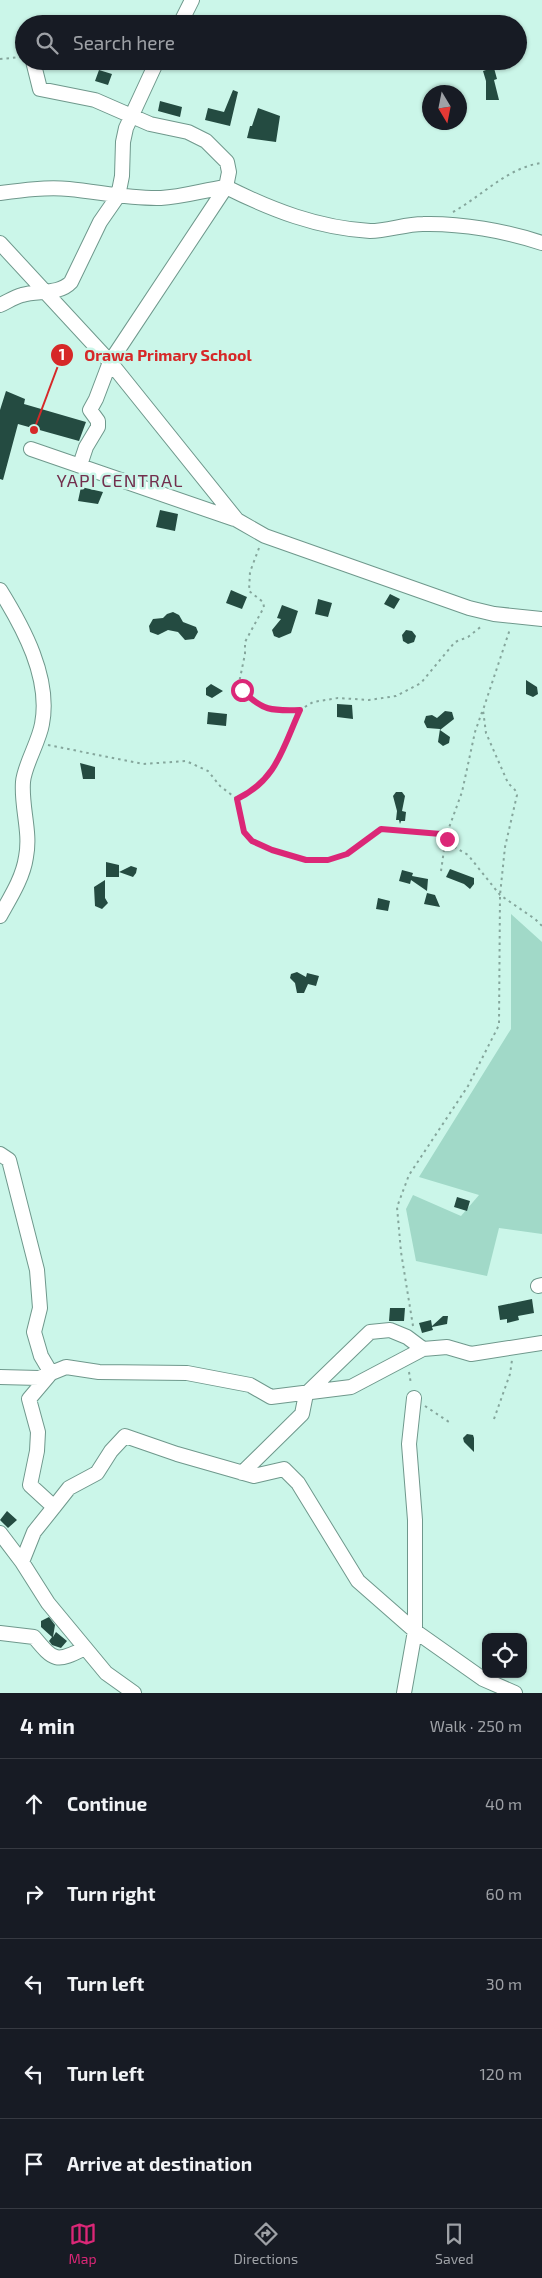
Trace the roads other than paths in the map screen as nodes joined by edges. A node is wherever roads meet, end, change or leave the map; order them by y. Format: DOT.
graph roads {
  1 [pos="192,0"];
  2 [pos="184,15"];
  3 [pos="35,70"];
  4 [pos="153,70"];
  5 [pos="130,116"];
  6 [pos="226,187"];
  7 [pos="0,193"];
  8 [pos="118,196"];
  9 [pos="0,243"];
  10 [pos="542,243"];
  11 [pos="45,291"];
  12 [pos="0,305"];
  13 [pos="110,362"];
  14 [pos="31,449"];
  15 [pos="80,466"];
  16 [pos="237,520"];
  17 [pos="0,590"];
  18 [pos="542,619"];
  19 [pos="0,916"];
  20 [pos="0,1154"];
  21 [pos="542,1342"];
  22 [pos="423,1349"];
  23 [pos="50,1373"];
  24 [pos="0,1376"];
  25 [pos="306,1394"];
  26 [pos="414,1398"];
  27 [pos="242,1473"];
  28 [pos="54,1507"];
  29 [pos="0,1534"];
  30 [pos="22,1562"];
  31 [pos="415,1631"];
  32 [pos="0,1633"];
  33 [pos="86,1648"];
  34 [pos="134,1693"];
  35 [pos="404,1693"];
  36 [pos="515,1693"];
  1 -- 2 [label="street"];
  3 -- 5 [label="street"];
  4 -- 5 [label="street"];
  5 -- 6 [label="street"];
  5 -- 8 [label="street"];
  6 -- 8 [label="street"];
  6 -- 10 [label="street"];
  6 -- 13 [label="street"];
  7 -- 8 [label="street"];
  8 -- 11 [label="street"];
  9 -- 11 [label="street"];
  11 -- 12 [label="street"];
  11 -- 13 [label="street"];
  13 -- 15 [label="street"];
  13 -- 16 [label="street"];
  14 -- 15 [label="street"];
  15 -- 16 [label="street"];
  16 -- 18 [label="street"];
  17 -- 19 [label="street"];
  20 -- 23 [label="street"];
  21 -- 22 [label="street"];
  22 -- 25 [label="street"];
  22 -- 25 [label="street"];
  23 -- 24 [label="street"];
  23 -- 25 [label="street"];
  23 -- 28 [label="street"];
  25 -- 27 [label="street"];
  26 -- 31 [label="street"];
  27 -- 28 [label="street"];
  27 -- 31 [label="street"];
  28 -- 30 [label="street"];
  29 -- 30 [label="street"];
  30 -- 33 [label="street"];
  31 -- 35 [label="street"];
  31 -- 36 [label="street"];
  32 -- 33 [label="street"];
  33 -- 34 [label="street"];
}
